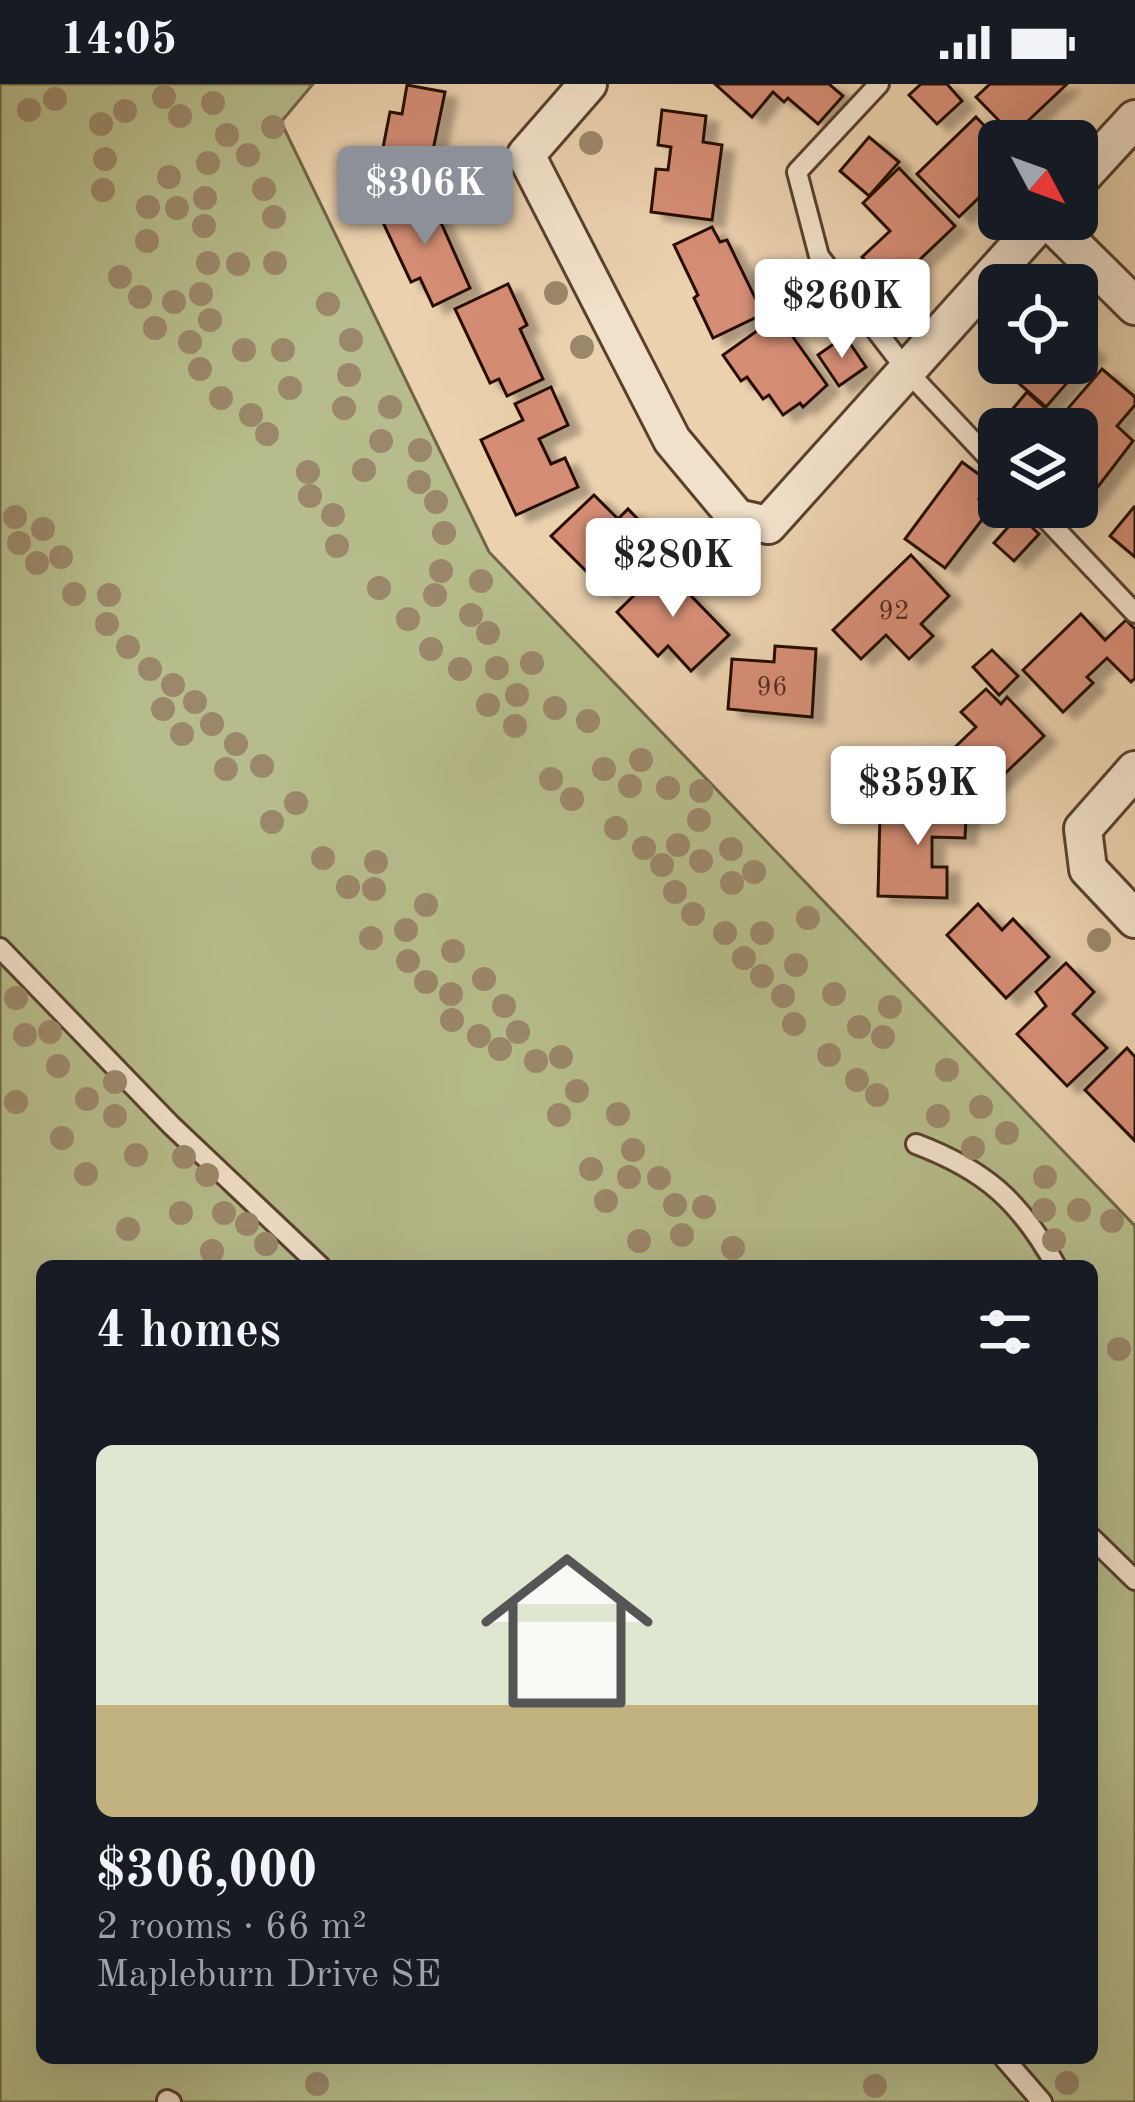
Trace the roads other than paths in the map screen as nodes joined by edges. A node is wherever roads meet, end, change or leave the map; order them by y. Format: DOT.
graph roads {
  1 [pos="588,84"];
  2 [pos="879,84"];
  3 [pos="1135,119"];
  4 [pos="1098,159"];
  5 [pos="1026,240"];
  6 [pos="1067,240"];
  7 [pos="1135,306"];
  8 [pos="908,372"];
  9 [pos="978,447"];
  10 [pos="1055,528"];
  11 [pos="1135,614"];
  12 [pos="1135,770"];
  13 [pos="1135,919"];
  14 [pos="0,947"];
  15 [pos="916,1144"];
  16 [pos="314,1260"];
  17 [pos="1052,1260"];
  18 [pos="1098,1544"];
  19 [pos="1135,1580"];
  20 [pos="1009,2064"];
  21 [pos="1042,2102"];
  1 -- 8 [label="street"];
  2 -- 8 [label="lane"];
  3 -- 4 [label="street"];
  5 -- 8 [label="street"];
  6 -- 7 [label="street"];
  8 -- 9 [label="lane"];
  10 -- 11 [label="lane"];
  12 -- 13 [label="street"];
  14 -- 16 [label="lane"];
  15 -- 17 [label="lane"];
  18 -- 19 [label="lane"];
  20 -- 21 [label="lane"];
}
